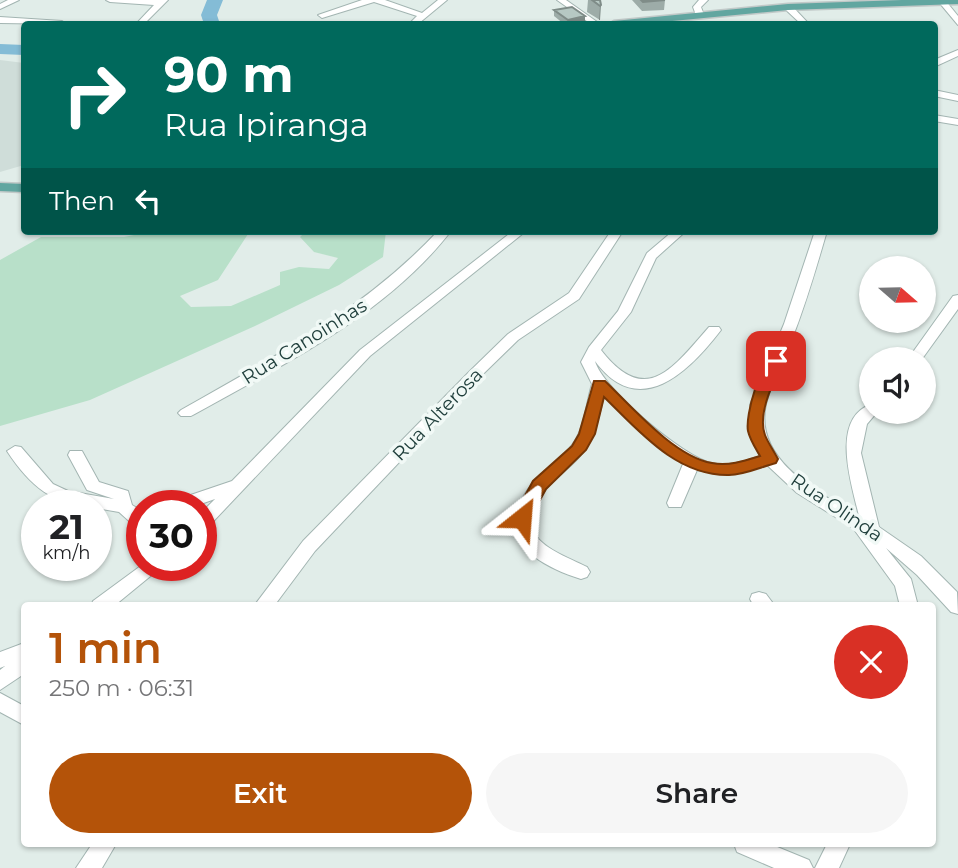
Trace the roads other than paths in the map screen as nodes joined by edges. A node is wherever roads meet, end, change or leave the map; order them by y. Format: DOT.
graph roads {
  1 [pos="15,0"];
  2 [pos="110,0"];
  3 [pos="371,0"];
  4 [pos="377,0"];
  5 [pos="443,0"];
  6 [pos="561,0"];
  7 [pos="704,0"];
  8 [pos="163,1"];
  9 [pos="942,1"];
  10 [pos="958,1"];
  11 [pos="0,7"];
  12 [pos="788,7"];
  13 [pos="322,15"];
  14 [pos="700,15"];
  15 [pos="424,16"];
  16 [pos="0,20"];
  17 [pos="21,21"];
  18 [pos="144,21"];
  19 [pos="417,21"];
  20 [pos="592,21"];
  21 [pos="643,21"];
  22 [pos="802,21"];
  23 [pos="958,22"];
  24 [pos="958,53"];
  25 [pos="938,62"];
  26 [pos="938,94"];
  27 [pos="958,98"];
  28 [pos="938,119"];
  29 [pos="958,122"];
  30 [pos="0,187"];
  31 [pos="21,188"];
  32 [pos="442,235"];
  33 [pos="515,235"];
  34 [pos="614,235"];
  35 [pos="675,235"];
  36 [pos="820,235"];
  37 [pos="958,299"];
  38 [pos="714,330"];
  39 [pos="924,347"];
  40 [pos="594,350"];
  41 [pos="599,384"];
  42 [pos="186,413"];
  43 [pos="859,423"];
  44 [pos="15,451"];
  45 [pos="76,455"];
  46 [pos="770,459"];
  47 [pos="692,463"];
  48 [pos="239,485"];
  49 [pos="217,492"];
  50 [pos="675,503"];
  51 [pos="124,507"];
  52 [pos="217,508"];
  53 [pos="854,522"];
  54 [pos="871,531"];
  55 [pos="580,572"];
  56 [pos="134,581"];
  57 [pos="105,602"];
  58 [pos="266,602"];
  59 [pos="908,602"];
  60 [pos="958,607"];
  61 [pos="21,652"];
  62 [pos="0,660"];
  63 [pos="21,665"];
  64 [pos="0,682"];
  65 [pos="0,702"];
  66 [pos="21,714"];
  67 [pos="103,847"];
  68 [pos="752,847"];
  69 [pos="838,847"];
  70 [pos="88,868"];
  71 [pos="801,868"];
  72 [pos="827,868"];
  1 -- 11 [label="street"];
  2 -- 8 [label="street"];
  3 -- 13 [label="street"];
  4 -- 15 [label="street"];
  5 -- 15 [label="street"];
  6 -- 20 [label="street"];
  7 -- 14 [label="street"];
  8 -- 18 [label="street"];
  9 -- 10 [label="main road"];
  9 -- 12 [label="main road"];
  9 -- 23 [label="street"];
  12 -- 14 [label="main road"];
  12 -- 22 [label="street"];
  14 -- 21 [label="main road"];
  15 -- 19 [label="street"];
  16 -- 17 [label="street"];
  24 -- 25 [label="street"];
  26 -- 27 [label="street"];
  28 -- 29 [label="street"];
  30 -- 31 [label="main road"];
  32 -- 42 [label="street, Rua Canoinhas"];
  33 -- 48 [label="street"];
  34 -- 58 [label="street, Rua Alterosa"];
  35 -- 40 [label="street"];
  36 -- 46 [label="street, Rua Olinda"];
  37 -- 39 [label="street"];
  38 -- 40 [label="street"];
  40 -- 41 [label="street"];
  41 -- 47 [label="street"];
  41 -- 55 [label="street"];
  43 -- 54 [label="street"];
  44 -- 51 [label="street"];
  45 -- 51 [label="street"];
  46 -- 47 [label="street"];
  46 -- 53 [label="street, Rua Olinda"];
  47 -- 50 [label="street"];
  48 -- 49 [label="street"];
  48 -- 52 [label="street"];
  53 -- 54 [label="street, Rua Olinda"];
  53 -- 59 [label="street"];
  54 -- 60 [label="street, Rua Olinda"];
  56 -- 57 [label="street"];
  61 -- 62 [label="street"];
  63 -- 64 [label="street"];
  65 -- 66 [label="street"];
  67 -- 70 [label="street"];
  68 -- 71 [label="street"];
  69 -- 72 [label="street"];
}
